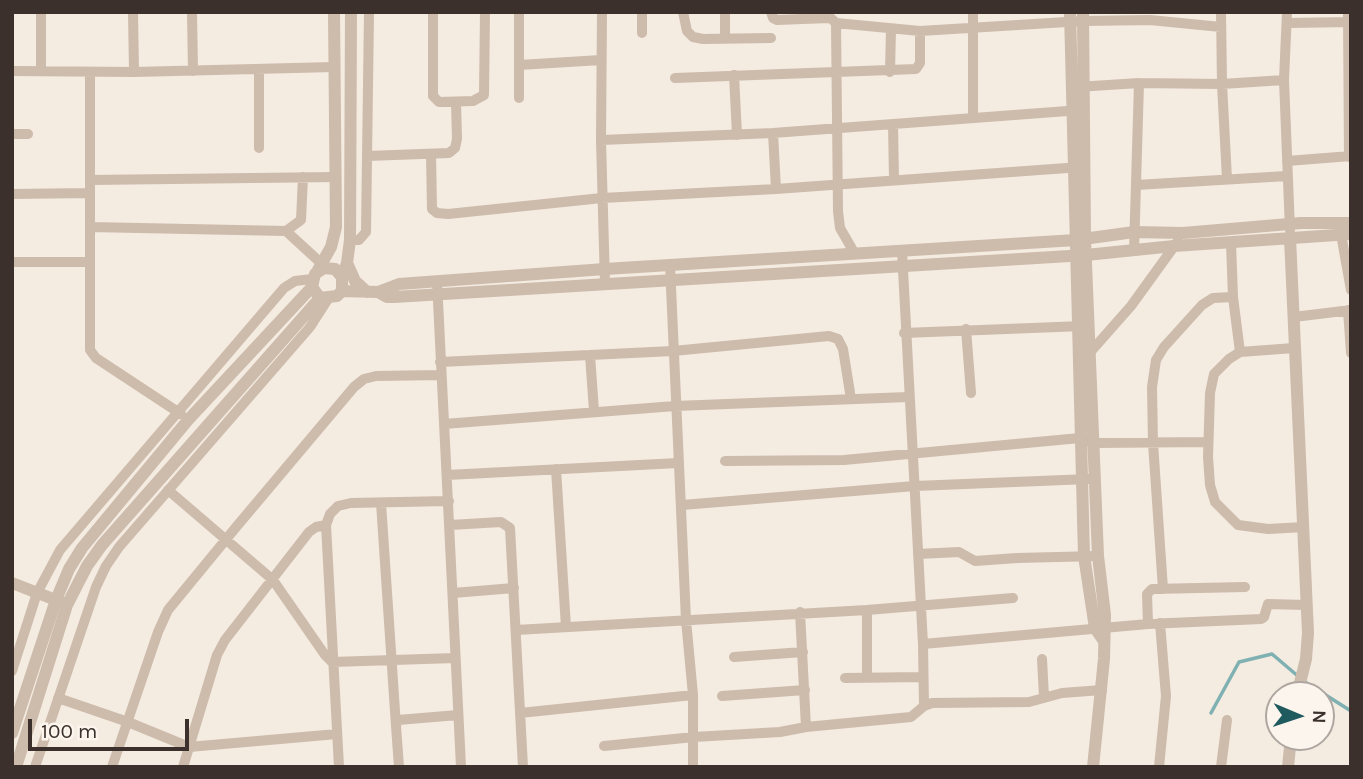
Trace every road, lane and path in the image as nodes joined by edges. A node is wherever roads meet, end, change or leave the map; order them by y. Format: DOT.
graph roads {
  1 [pos="40,12"];
  2 [pos="133,12"];
  3 [pos="192,12"];
  4 [pos="334,12"];
  5 [pos="351,12"];
  6 [pos="369,12"];
  7 [pos="433,12"];
  8 [pos="485,12"];
  9 [pos="519,12"];
  10 [pos="602,12"];
  11 [pos="642,12"];
  12 [pos="683,12"];
  13 [pos="725,12"];
  14 [pos="771,12"];
  15 [pos="972,12"];
  16 [pos="1221,12"];
  17 [pos="1150,16"];
  18 [pos="1077,17"];
  19 [pos="830,18"];
  20 [pos="1287,18"];
  21 [pos="1349,19"];
  22 [pos="1222,27"];
  23 [pos="891,29"];
  24 [pos="972,29"];
  25 [pos="920,31"];
  26 [pos="642,33"];
  27 [pos="771,38"];
  28 [pos="725,39"];
  29 [pos="601,60"];
  30 [pos="519,65"];
  31 [pos="334,67"];
  32 [pos="259,69"];
  33 [pos="12,71"];
  34 [pos="41,71"];
  35 [pos="193,71"];
  36 [pos="836,71"];
  37 [pos="90,72"];
  38 [pos="134,72"];
  39 [pos="890,72"];
  40 [pos="734,75"];
  41 [pos="675,78"];
  42 [pos="1284,80"];
  43 [pos="1139,83"];
  44 [pos="1222,84"];
  45 [pos="1077,87"];
  46 [pos="519,97"];
  47 [pos="456,102"];
  48 [pos="1077,110"];
  49 [pos="972,117"];
  50 [pos="893,124"];
  51 [pos="836,126"];
  52 [pos="773,133"];
  53 [pos="12,134"];
  54 [pos="28,134"];
  55 [pos="737,135"];
  56 [pos="601,140"];
  57 [pos="259,148"];
  58 [pos="431,154"];
  59 [pos="367,156"];
  60 [pos="1350,157"];
  61 [pos="1287,161"];
  62 [pos="1079,167"];
  63 [pos="1287,176"];
  64 [pos="303,177"];
  65 [pos="335,177"];
  66 [pos="1227,179"];
  67 [pos="90,180"];
  68 [pos="894,180"];
  69 [pos="837,184"];
  70 [pos="1136,185"];
  71 [pos="776,189"];
  72 [pos="89,193"];
  73 [pos="12,194"];
  74 [pos="602,198"];
  75 [pos="1351,223"];
  76 [pos="1289,224"];
  77 [pos="89,227"];
  78 [pos="286,230"];
  79 [pos="1134,232"];
  80 [pos="1183,233"];
  81 [pos="1346,234"];
  82 [pos="1290,238"];
  83 [pos="350,240"];
  84 [pos="1080,240"];
  85 [pos="1231,243"];
  86 [pos="1174,246"];
  87 [pos="902,251"];
  88 [pos="1134,251"];
  89 [pos="855,254"];
  90 [pos="1081,255"];
  91 [pos="12,262"];
  92 [pos="90,262"];
  93 [pos="347,263"];
  94 [pos="670,265"];
  95 [pos="902,266"];
  96 [pos="605,269"];
  97 [pos="316,275"];
  98 [pos="342,277"];
  99 [pos="670,279"];
  100 [pos="605,284"];
  101 [pos="437,287"];
  102 [pos="1351,290"];
  103 [pos="342,291"];
  104 [pos="373,292"];
  105 [pos="1233,297"];
  106 [pos="324,298"];
  107 [pos="1349,310"];
  108 [pos="1294,317"];
  109 [pos="1083,326"];
  110 [pos="966,329"];
  111 [pos="904,333"];
  112 [pos="1294,348"];
  113 [pos="673,351"];
  114 [pos="1240,352"];
  115 [pos="1090,353"];
  116 [pos="1351,353"];
  117 [pos="590,355"];
  118 [pos="440,362"];
  119 [pos="1079,366"];
  120 [pos="441,375"];
  121 [pos="971,393"];
  122 [pos="908,397"];
  123 [pos="851,399"];
  124 [pos="675,406"];
  125 [pos="594,411"];
  126 [pos="182,416"];
  127 [pos="444,424"];
  128 [pos="1080,438"];
  129 [pos="1208,442"];
  130 [pos="1094,443"];
  131 [pos="1153,443"];
  132 [pos="912,454"];
  133 [pos="725,461"];
  134 [pos="678,463"];
  135 [pos="556,469"];
  136 [pos="447,475"];
  137 [pos="1088,479"];
  138 [pos="915,486"];
  139 [pos="168,490"];
  140 [pos="449,501"];
  141 [pos="381,503"];
  142 [pos="682,505"];
  143 [pos="326,525"];
  144 [pos="450,526"];
  145 [pos="1304,527"];
  146 [pos="226,538"];
  147 [pos="918,554"];
  148 [pos="1084,556"];
  149 [pos="1098,556"];
  150 [pos="273,580"];
  151 [pos="12,583"];
  152 [pos="1245,587"];
  153 [pos="514,588"];
  154 [pos="1163,589"];
  155 [pos="37,593"];
  156 [pos="453,593"];
  157 [pos="1013,598"];
  158 [pos="62,602"];
  159 [pos="920,604"];
  160 [pos="1306,605"];
  161 [pos="867,610"];
  162 [pos="800,612"];
  163 [pos="686,620"];
  164 [pos="1160,623"];
  165 [pos="1148,624"];
  166 [pos="566,627"];
  167 [pos="516,630"];
  168 [pos="1101,632"];
  169 [pos="923,644"];
  170 [pos="803,652"];
  171 [pos="455,657"];
  172 [pos="734,657"];
  173 [pos="1042,659"];
  174 [pos="51,660"];
  175 [pos="392,660"];
  176 [pos="332,662"];
  177 [pos="69,665"];
  178 [pos="12,671"];
  179 [pos="867,677"];
  180 [pos="923,677"];
  181 [pos="845,678"];
  182 [pos="1300,681"];
  183 [pos="805,690"];
  184 [pos="693,695"];
  185 [pos="722,696"];
  186 [pos="1102,696"];
  187 [pos="1044,697"];
  188 [pos="58,698"];
  189 [pos="924,706"];
  190 [pos="520,713"];
  191 [pos="458,715"];
  192 [pos="1227,720"];
  193 [pos="128,722"];
  194 [pos="396,726"];
  195 [pos="806,727"];
  196 [pos="12,733"];
  197 [pos="337,734"];
  198 [pos="694,737"];
  199 [pos="604,746"];
  200 [pos="189,747"];
  201 [pos="693,766"];
  202 [pos="16,767"];
  203 [pos="35,767"];
  204 [pos="112,767"];
  205 [pos="183,767"];
  206 [pos="339,767"];
  207 [pos="399,767"];
  208 [pos="461,767"];
  209 [pos="523,767"];
  210 [pos="1093,767"];
  211 [pos="1159,767"];
  212 [pos="1221,767"];
  1 -- 34 [label="street"];
  2 -- 38 [label="street"];
  3 -- 35 [label="street"];
  4 -- 31 [label="street"];
  5 -- 83 [label="street"];
  6 -- 59 [label="street"];
  7 -- 47 [label="street"];
  8 -- 47 [label="street"];
  9 -- 30 [label="street"];
  10 -- 29 [label="street"];
  11 -- 26 [label="street"];
  12 -- 28 [label="street"];
  13 -- 28 [label="street"];
  14 -- 19 [label="street"];
  15 -- 24 [label="street"];
  16 -- 22 [label="street"];
  17 -- 18 [label="street"];
  17 -- 22 [label="street"];
  18 -- 24 [label="street"];
  18 -- 45 [label="street"];
  19 -- 23 [label="street"];
  19 -- 36 [label="street"];
  20 -- 21 [label="street"];
  20 -- 42 [label="street"];
  21 -- 60 [label="street"];
  22 -- 44 [label="street"];
  23 -- 25 [label="street"];
  23 -- 39 [label="street"];
  24 -- 25 [label="street"];
  24 -- 49 [label="street"];
  25 -- 39 [label="street"];
  27 -- 28 [label="street"];
  29 -- 30 [label="street"];
  29 -- 56 [label="street"];
  30 -- 46 [label="street"];
  31 -- 32 [label="street"];
  31 -- 65 [label="street"];
  32 -- 35 [label="street"];
  32 -- 57 [label="street"];
  33 -- 34 [label="street"];
  34 -- 37 [label="street"];
  35 -- 38 [label="street"];
  36 -- 39 [label="street"];
  36 -- 40 [label="street"];
  36 -- 51 [label="street"];
  37 -- 38 [label="street"];
  37 -- 67 [label="street"];
  40 -- 41 [label="street"];
  40 -- 55 [label="street"];
  42 -- 44 [label="street"];
  42 -- 61 [label="street"];
  43 -- 44 [label="street"];
  43 -- 45 [label="street"];
  43 -- 70 [label="street"];
  44 -- 66 [label="street"];
  45 -- 48 [label="street"];
  47 -- 58 [label="street"];
  48 -- 49 [label="street"];
  48 -- 62 [label="street"];
  49 -- 50 [label="street"];
  50 -- 51 [label="street"];
  50 -- 68 [label="street"];
  51 -- 52 [label="street"];
  51 -- 69 [label="street"];
  52 -- 55 [label="street"];
  52 -- 71 [label="street"];
  53 -- 54 [label="street"];
  55 -- 56 [label="street"];
  56 -- 74 [label="street"];
  58 -- 59 [label="street"];
  58 -- 74 [label="street"];
  59 -- 83 [label="street"];
  60 -- 61 [label="street"];
  61 -- 63 [label="street"];
  62 -- 68 [label="street"];
  62 -- 84 [label="street"];
  63 -- 66 [label="street"];
  63 -- 76 [label="street"];
  64 -- 65 [label="street"];
  64 -- 67 [label="street"];
  64 -- 78 [label="street"];
  65 -- 97 [label="street"];
  66 -- 70 [label="street"];
  67 -- 72 [label="street"];
  68 -- 69 [label="street"];
  69 -- 71 [label="street"];
  69 -- 89 [label="street"];
  70 -- 79 [label="street"];
  71 -- 74 [label="street"];
  72 -- 73 [label="street"];
  72 -- 77 [label="street"];
  74 -- 96 [label="street"];
  75 -- 76 [label="street"];
  76 -- 80 [label="street"];
  76 -- 82 [label="street"];
  77 -- 78 [label="street"];
  77 -- 92 [label="street"];
  78 -- 97 [label="street"];
  79 -- 80 [label="street"];
  79 -- 84 [label="street"];
  79 -- 88 [label="street"];
  80 -- 86 [label="street"];
  81 -- 82 [label="street"];
  81 -- 102 [label="street"];
  82 -- 85 [label="street"];
  82 -- 108 [label="street"];
  83 -- 93 [label="street"];
  84 -- 87 [label="street"];
  84 -- 90 [label="street"];
  85 -- 86 [label="street"];
  85 -- 105 [label="street"];
  86 -- 88 [label="street"];
  86 -- 115 [label="street"];
  87 -- 89 [label="street"];
  87 -- 95 [label="street"];
  88 -- 90 [label="street"];
  89 -- 94 [label="street"];
  90 -- 95 [label="street"];
  90 -- 109 [label="street"];
  91 -- 92 [label="street"];
  92 -- 126 [label="street"];
  93 -- 98 [label="street"];
  93 -- 104 [label="street"];
  94 -- 96 [label="street"];
  94 -- 99 [label="street"];
  95 -- 99 [label="street"];
  95 -- 111 [label="street"];
  96 -- 100 [label="street"];
  96 -- 101 [label="street"];
  97 -- 98 [label="street"];
  97 -- 106 [label="street"];
  97 -- 126 [label="street"];
  97 -- 126 [label="street"];
  98 -- 103 [label="street"];
  99 -- 100 [label="street"];
  99 -- 113 [label="street"];
  100 -- 101 [label="street"];
  101 -- 104 [label="street"];
  101 -- 118 [label="street"];
  103 -- 104 [label="street"];
  103 -- 106 [label="street"];
  105 -- 114 [label="street"];
  105 -- 131 [label="street"];
  106 -- 139 [label="street"];
  106 -- 158 [label="street"];
  107 -- 108 [label="street"];
  107 -- 116 [label="street"];
  108 -- 112 [label="street"];
  109 -- 110 [label="street"];
  109 -- 115 [label="street"];
  109 -- 119 [label="street"];
  110 -- 111 [label="street"];
  110 -- 121 [label="street"];
  111 -- 122 [label="street"];
  112 -- 114 [label="street"];
  112 -- 145 [label="street"];
  113 -- 117 [label="street"];
  113 -- 123 [label="street"];
  113 -- 124 [label="street"];
  114 -- 129 [label="street"];
  115 -- 119 [label="street"];
  115 -- 130 [label="street"];
  117 -- 118 [label="street"];
  117 -- 125 [label="street"];
  118 -- 120 [label="street"];
  119 -- 128 [label="street"];
  120 -- 127 [label="street"];
  120 -- 146 [label="street"];
  122 -- 123 [label="street"];
  122 -- 132 [label="street"];
  123 -- 124 [label="street"];
  124 -- 125 [label="street"];
  124 -- 134 [label="street"];
  125 -- 127 [label="street"];
  126 -- 155 [label="street"];
  126 -- 158 [label="street"];
  127 -- 136 [label="street"];
  128 -- 130 [label="street"];
  128 -- 132 [label="street"];
  128 -- 137 [label="street"];
  129 -- 131 [label="street"];
  129 -- 145 [label="street"];
  130 -- 131 [label="street"];
  130 -- 137 [label="street"];
  131 -- 154 [label="street"];
  132 -- 133 [label="street"];
  132 -- 138 [label="street"];
  134 -- 135 [label="street"];
  134 -- 142 [label="street"];
  135 -- 136 [label="street"];
  135 -- 166 [label="street"];
  136 -- 140 [label="street"];
  137 -- 138 [label="street"];
  137 -- 148 [label="street"];
  137 -- 149 [label="street"];
  138 -- 142 [label="street"];
  138 -- 147 [label="street"];
  139 -- 146 [label="street"];
  139 -- 177 [label="street"];
  140 -- 141 [label="street"];
  140 -- 144 [label="street"];
  141 -- 143 [label="street"];
  141 -- 175 [label="street"];
  142 -- 163 [label="street"];
  143 -- 150 [label="street"];
  143 -- 176 [label="street"];
  144 -- 153 [label="street"];
  144 -- 156 [label="street"];
  145 -- 160 [label="street"];
  146 -- 150 [label="street"];
  146 -- 193 [label="street"];
  147 -- 148 [label="street"];
  147 -- 159 [label="street"];
  148 -- 149 [label="street"];
  148 -- 168 [label="street"];
  149 -- 168 [label="street"];
  150 -- 176 [label="street"];
  150 -- 200 [label="street"];
  151 -- 155 [label="street"];
  152 -- 154 [label="street"];
  153 -- 156 [label="street"];
  153 -- 167 [label="street"];
  154 -- 165 [label="street"];
  155 -- 158 [label="street"];
  155 -- 178 [label="street"];
  156 -- 171 [label="street"];
  157 -- 159 [label="street"];
  158 -- 174 [label="street"];
  158 -- 196 [label="street"];
  159 -- 161 [label="street"];
  159 -- 169 [label="street"];
  160 -- 164 [label="street"];
  160 -- 182 [label="street"];
  161 -- 162 [label="street"];
  161 -- 179 [label="street"];
  162 -- 163 [label="street"];
  162 -- 170 [label="street"];
  163 -- 166 [label="street"];
  163 -- 184 [label="street"];
  164 -- 165 [label="street"];
  164 -- 211 [label="street"];
  165 -- 168 [label="street"];
  166 -- 167 [label="street"];
  167 -- 190 [label="street"];
  168 -- 169 [label="street"];
  168 -- 186 [label="street"];
  169 -- 180 [label="street"];
  170 -- 172 [label="street"];
  170 -- 183 [label="street"];
  171 -- 175 [label="street"];
  171 -- 191 [label="street"];
  173 -- 187 [label="street"];
  174 -- 177 [label="street"];
  174 -- 202 [label="street"];
  175 -- 176 [label="street"];
  175 -- 194 [label="street"];
  176 -- 197 [label="street"];
  177 -- 188 [label="street"];
  179 -- 180 [label="street"];
  179 -- 181 [label="street"];
  180 -- 189 [label="street"];
  183 -- 185 [label="street"];
  183 -- 195 [label="street"];
  184 -- 190 [label="street"];
  184 -- 198 [label="street"];
  186 -- 187 [label="street"];
  186 -- 210 [label="street"];
  187 -- 189 [label="street"];
  188 -- 193 [label="street"];
  188 -- 203 [label="street"];
  189 -- 195 [label="street"];
  190 -- 209 [label="street"];
  191 -- 194 [label="street"];
  191 -- 208 [label="street"];
  192 -- 212 [label="street"];
  193 -- 200 [label="street"];
  193 -- 204 [label="street"];
  194 -- 207 [label="street"];
  195 -- 198 [label="street"];
  197 -- 200 [label="street"];
  197 -- 206 [label="street"];
  198 -- 199 [label="street"];
  198 -- 201 [label="street"];
  200 -- 205 [label="street"];
}
